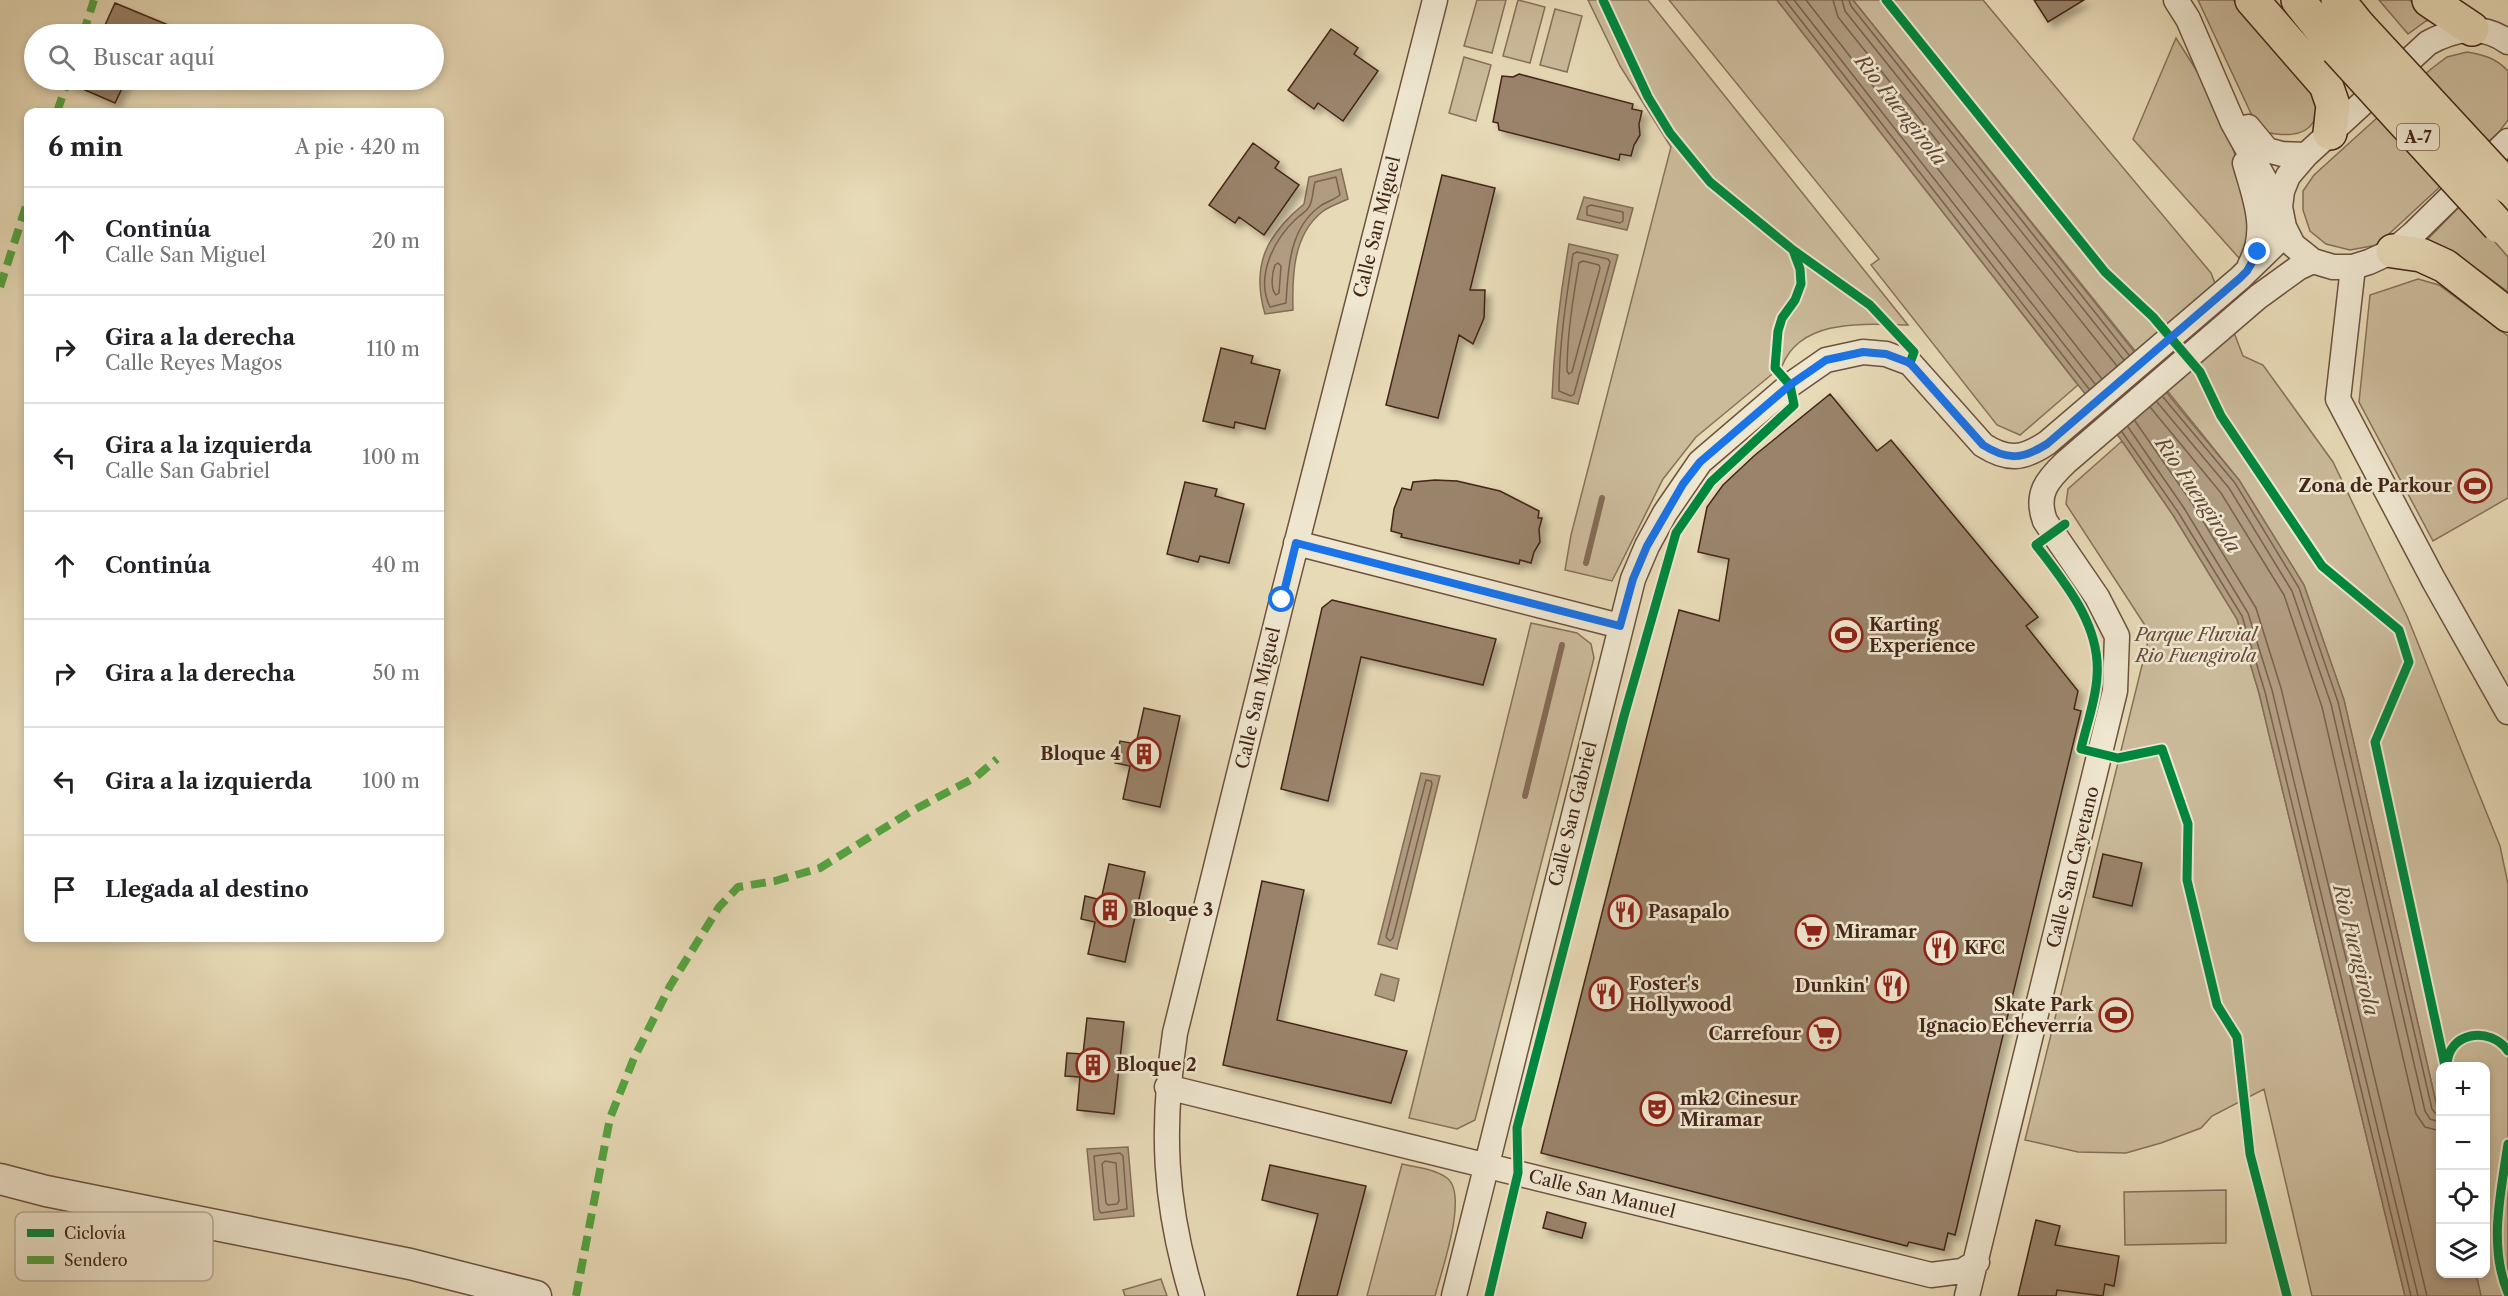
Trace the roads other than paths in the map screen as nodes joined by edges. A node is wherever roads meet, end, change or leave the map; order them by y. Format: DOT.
graph roads {
  1 [pos="1435,0"];
  2 [pos="2176,0"];
  3 [pos="2252,0"];
  4 [pos="2298,0"];
  5 [pos="2338,0"];
  6 [pos="2429,0"];
  7 [pos="2495,33"];
  8 [pos="2222,94"];
  9 [pos="2234,123"];
  10 [pos="2331,133"];
  11 [pos="2508,141"];
  12 [pos="2306,155"];
  13 [pos="2508,187"];
  14 [pos="2282,217"];
  15 [pos="2504,231"];
  16 [pos="2393,251"];
  17 [pos="2313,261"];
  18 [pos="2354,267"];
  19 [pos="2247,271"];
  20 [pos="2508,315"];
  21 [pos="1296,543"];
  22 [pos="1620,626"];
  23 [pos="2508,712"];
  24 [pos="1167,1087"];
  25 [pos="1486,1165"];
  26 [pos="0,1179"];
  27 [pos="151,1212"];
  28 [pos="213,1224"];
  29 [pos="1977,1262"];
  30 [pos="1931,1275"];
  31 [pos="536,1296"];
  32 [pos="1192,1296"];
  33 [pos="1454,1296"];
  34 [pos="1956,1296"];
  35 [pos="1967,1296"];
  1 -- 21 [label="street, Calle San Miguel"];
  2 -- 8 [label="street"];
  3 -- 10 [label="highway"];
  4 -- 15 [label="highway, A-7, bridge"];
  5 -- 13 [label="highway, A-7, bridge"];
  6 -- 7 [label="highway"];
  7 -- 10 [label="street"];
  8 -- 9 [label="street"];
  8 -- 12 [label="street"];
  9 -- 14 [label="street"];
  9 -- 19 [label="street"];
  10 -- 12 [label="street"];
  11 -- 16 [label="street"];
  12 -- 14 [label="street"];
  14 -- 17 [label="street"];
  14 -- 19 [label="street, Calle San Gabriel"];
  16 -- 18 [label="street"];
  16 -- 20 [label="highway"];
  17 -- 18 [label="street"];
  17 -- 29 [label="street, Calle San Cayetano"];
  18 -- 23 [label="street"];
  19 -- 22 [label="street, Calle San Gabriel"];
  21 -- 22 [label="street"];
  21 -- 24 [label="street, Calle San Miguel"];
  22 -- 25 [label="street, Calle San Gabriel"];
  24 -- 25 [label="street, Calle San Manuel"];
  24 -- 32 [label="street, Calle San Miguel"];
  25 -- 30 [label="street, Calle San Manuel"];
  25 -- 33 [label="street, Calle San Gabriel"];
  26 -- 27 [label="street"];
  28 -- 31 [label="street"];
  29 -- 30 [label="street, Calle San Manuel"];
  29 -- 35 [label="street, Calle San Cayetano"];
  30 -- 34 [label="street, Calle San Manuel"];
}
